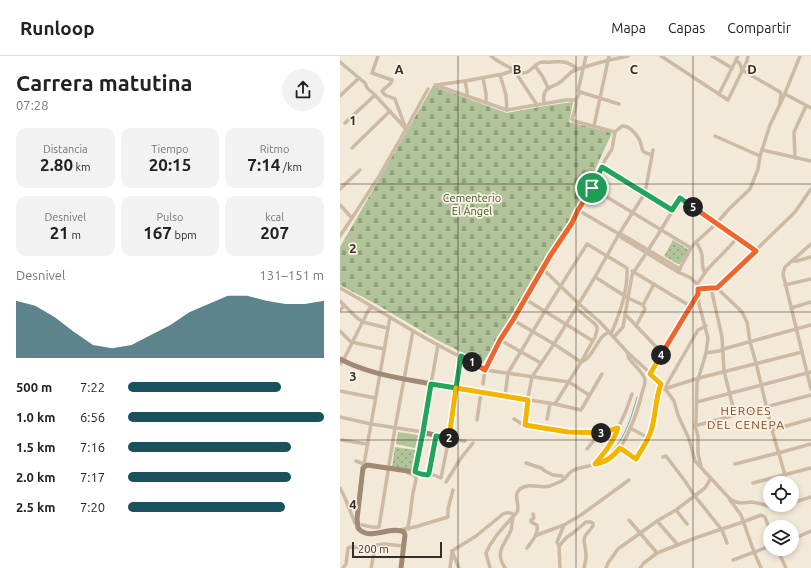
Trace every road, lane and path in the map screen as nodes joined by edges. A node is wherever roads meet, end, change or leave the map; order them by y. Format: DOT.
graph roads {
  1 [pos="378,56"];
  2 [pos="491,56"];
  3 [pos="586,56"];
  4 [pos="628,56"];
  5 [pos="661,56"];
  6 [pos="712,56"];
  7 [pos="748,56"];
  8 [pos="800,56"];
  9 [pos="609,58"];
  10 [pos="737,58"];
  11 [pos="340,62"];
  12 [pos="535,66"];
  13 [pos="584,67"];
  14 [pos="732,68"];
  15 [pos="514,70"];
  16 [pos="742,70"];
  17 [pos="574,71"];
  18 [pos="500,75"];
  19 [pos="359,78"];
  20 [pos="483,78"];
  21 [pos="465,81"];
  22 [pos="548,88"];
  23 [pos="428,89"];
  24 [pos="580,92"];
  25 [pos="375,94"];
  26 [pos="719,94"];
  27 [pos="785,94"];
  28 [pos="340,96"];
  29 [pos="467,96"];
  30 [pos="600,98"];
  31 [pos="576,100"];
  32 [pos="486,102"];
  33 [pos="544,103"];
  34 [pos="619,104"];
  35 [pos="780,104"];
  36 [pos="538,105"];
  37 [pos="806,106"];
  38 [pos="811,108"];
  39 [pos="507,110"];
  40 [pos="390,111"];
  41 [pos="345,123"];
  42 [pos="594,126"];
  43 [pos="406,129"];
  44 [pos="615,132"];
  45 [pos="715,136"];
  46 [pos="352,148"];
  47 [pos="652,150"];
  48 [pos="762,150"];
  49 [pos="652,156"];
  50 [pos="760,156"];
  51 [pos="795,158"];
  52 [pos="811,161"];
  53 [pos="602,167"];
  54 [pos="360,170"];
  55 [pos="592,188"];
  56 [pos="340,189"];
  57 [pos="811,189"];
  58 [pos="645,193"];
  59 [pos="340,205"];
  60 [pos="578,210"];
  61 [pos="672,210"];
  62 [pos="633,213"];
  63 [pos="352,218"];
  64 [pos="716,224"];
  65 [pos="661,230"];
  66 [pos="621,235"];
  67 [pos="340,236"];
  68 [pos="737,238"];
  69 [pos="696,242"];
  70 [pos="811,244"];
  71 [pos="691,248"];
  72 [pos="647,251"];
  73 [pos="756,251"];
  74 [pos="606,256"];
  75 [pos="811,257"];
  76 [pos="792,261"];
  77 [pos="543,269"];
  78 [pos="679,270"];
  79 [pos="633,271"];
  80 [pos="705,272"];
  81 [pos="595,277"];
  82 [pos="811,279"];
  83 [pos="654,284"];
  84 [pos="697,284"];
  85 [pos="785,285"];
  86 [pos="561,286"];
  87 [pos="340,288"];
  88 [pos="711,288"];
  89 [pos="717,288"];
  90 [pos="698,292"];
  91 [pos="627,297"];
  92 [pos="525,299"];
  93 [pos="340,301"];
  94 [pos="811,302"];
  95 [pos="579,304"];
  96 [pos="643,305"];
  97 [pos="344,306"];
  98 [pos="690,306"];
  99 [pos="374,308"];
  100 [pos="576,308"];
  101 [pos="791,308"];
  102 [pos="340,310"];
  103 [pos="545,311"];
  104 [pos="625,314"];
  105 [pos="390,317"];
  106 [pos="513,320"];
  107 [pos="363,322"];
  108 [pos="566,324"];
  109 [pos="811,325"];
  110 [pos="636,326"];
  111 [pos="706,326"];
  112 [pos="387,328"];
  113 [pos="796,329"];
  114 [pos="340,331"];
  115 [pos="413,331"];
  116 [pos="532,331"];
  117 [pos="612,335"];
  118 [pos="500,340"];
  119 [pos="593,340"];
  120 [pos="353,342"];
  121 [pos="750,342"];
  122 [pos="554,344"];
  123 [pos="438,345"];
  124 [pos="384,348"];
  125 [pos="723,349"];
  126 [pos="520,352"];
  127 [pos="802,352"];
  128 [pos="628,353"];
  129 [pos="706,353"];
  130 [pos="662,354"];
  131 [pos="461,356"];
  132 [pos="341,361"];
  133 [pos="581,362"];
  134 [pos="541,363"];
  135 [pos="756,363"];
  136 [pos="485,370"];
  137 [pos="724,371"];
  138 [pos="508,373"];
  139 [pos="809,373"];
  140 [pos="379,374"];
  141 [pos="602,374"];
  142 [pos="650,374"];
  143 [pos="532,377"];
  144 [pos="699,378"];
  145 [pos="404,379"];
  146 [pos="569,382"];
  147 [pos="431,384"];
  148 [pos="483,384"];
  149 [pos="661,384"];
  150 [pos="761,385"];
  151 [pos="456,388"];
  152 [pos="664,389"];
  153 [pos="811,389"];
  154 [pos="340,391"];
  155 [pos="481,392"];
  156 [pos="632,394"];
  157 [pos="730,394"];
  158 [pos="811,395"];
  159 [pos="505,396"];
  160 [pos="590,396"];
  161 [pos="375,398"];
  162 [pos="528,400"];
  163 [pos="697,402"];
  164 [pos="550,404"];
  165 [pos="555,404"];
  166 [pos="766,407"];
  167 [pos="735,416"];
  168 [pos="340,418"];
  169 [pos="514,419"];
  170 [pos="547,419"];
  171 [pos="811,419"];
  172 [pos="477,420"];
  173 [pos="371,424"];
  174 [pos="525,425"];
  175 [pos="698,425"];
  176 [pos="395,428"];
  177 [pos="618,428"];
  178 [pos="630,428"];
  179 [pos="772,430"];
  180 [pos="423,432"];
  181 [pos="599,434"];
  182 [pos="436,436"];
  183 [pos="449,438"];
  184 [pos="647,439"];
  185 [pos="342,440"];
  186 [pos="464,441"];
  187 [pos="473,442"];
  188 [pos="367,444"];
  189 [pos="811,444"];
  190 [pos="620,448"];
  191 [pos="587,449"];
  192 [pos="778,453"];
  193 [pos="663,456"];
  194 [pos="356,461"];
  195 [pos="526,463"];
  196 [pos="595,464"];
  197 [pos="735,464"];
  198 [pos="364,465"];
  199 [pos="388,468"];
  200 [pos="701,468"];
  201 [pos="811,468"];
  202 [pos="407,471"];
  203 [pos="415,472"];
  204 [pos="429,473"];
  205 [pos="785,475"];
  206 [pos="562,476"];
  207 [pos="711,478"];
  208 [pos="629,480"];
  209 [pos="446,482"];
  210 [pos="753,483"];
  211 [pos="340,488"];
  212 [pos="452,490"];
  213 [pos="694,495"];
  214 [pos="811,497"];
  215 [pos="730,499"];
  216 [pos="799,501"];
  217 [pos="763,505"];
  218 [pos="676,510"];
  219 [pos="533,514"];
  220 [pos="513,515"];
  221 [pos="628,520"];
  222 [pos="766,520"];
  223 [pos="657,521"];
  224 [pos="743,522"];
  225 [pos="687,524"];
  226 [pos="360,525"];
  227 [pos="564,525"];
  228 [pos="409,529"];
  229 [pos="401,530"];
  230 [pos="722,530"];
  231 [pos="811,531"];
  232 [pos="640,534"];
  233 [pos="536,535"];
  234 [pos="799,537"];
  235 [pos="727,543"];
  236 [pos="678,545"];
  237 [pos="404,546"];
  238 [pos="559,546"];
  239 [pos="375,548"];
  240 [pos="527,548"];
  241 [pos="763,549"];
  242 [pos="452,551"];
  243 [pos="754,552"];
  244 [pos="657,553"];
  245 [pos="780,556"];
  246 [pos="733,560"];
  247 [pos="342,568"];
  248 [pos="371,568"];
  249 [pos="401,568"];
  250 [pos="450,568"];
  251 [pos="459,568"];
  252 [pos="490,568"];
  253 [pos="505,568"];
  254 [pos="560,568"];
  255 [pos="584,568"];
  256 [pos="606,568"];
  257 [pos="640,568"];
  258 [pos="761,568"];
  259 [pos="786,568"];
  1 -- 43 [label="street"];
  2 -- 15 [label="street"];
  3 -- 13 [label="street"];
  4 -- 9 [label="street"];
  5 -- 26 [label="street"];
  6 -- 14 [label="street"];
  7 -- 16 [label="street"];
  8 -- 27 [label="street"];
  9 -- 13 [label="street"];
  9 -- 30 [label="street"];
  10 -- 14 [label="street"];
  10 -- 16 [label="street"];
  11 -- 19 [label="street"];
  12 -- 15 [label="street"];
  12 -- 17 [label="street"];
  12 -- 22 [label="street"];
  13 -- 17 [label="street"];
  13 -- 24 [label="street"];
  14 -- 26 [label="street"];
  15 -- 18 [label="street"];
  15 -- 36 [label="street"];
  16 -- 26 [label="street"];
  16 -- 35 [label="street"];
  17 -- 22 [label="street"];
  18 -- 20 [label="street"];
  18 -- 39 [label="street"];
  19 -- 25 [label="street"];
  19 -- 28 [label="street"];
  20 -- 21 [label="street"];
  20 -- 32 [label="street"];
  21 -- 29 [label="street"];
  21 -- 29 [label="street"];
  22 -- 33 [label="street"];
  23 -- 43 [label="street"];
  24 -- 30 [label="street"];
  24 -- 31 [label="street"];
  25 -- 40 [label="street"];
  25 -- 41 [label="street"];
  27 -- 35 [label="street"];
  27 -- 37 [label="street"];
  29 -- 32 [label="street"];
  30 -- 34 [label="street"];
  30 -- 42 [label="street"];
  31 -- 33 [label="street"];
  31 -- 42 [label="street"];
  32 -- 39 [label="street"];
  33 -- 36 [label="street"];
  35 -- 48 [label="street"];
  36 -- 39 [label="street"];
  37 -- 38 [label="street"];
  37 -- 51 [label="street"];
  40 -- 43 [label="street"];
  40 -- 46 [label="street"];
  42 -- 44 [label="street"];
  43 -- 63 [label="street"];
  44 -- 49 [label="street"];
  44 -- 53 [label="street"];
  45 -- 50 [label="street"];
  47 -- 49 [label="street"];
  48 -- 50 [label="street"];
  48 -- 51 [label="street"];
  49 -- 58 [label="street"];
  50 -- 64 [label="street"];
  51 -- 52 [label="street"];
  53 -- 55 [label="street"];
  53 -- 58 [label="street"];
  54 -- 56 [label="street"];
  55 -- 60 [label="street"];
  55 -- 62 [label="street"];
  57 -- 73 [label="street"];
  58 -- 61 [label="street"];
  58 -- 62 [label="street"];
  59 -- 63 [label="street"];
  60 -- 66 [label="street"];
  60 -- 77 [label="street"];
  61 -- 64 [label="street"];
  61 -- 65 [label="street"];
  62 -- 65 [label="street"];
  62 -- 66 [label="street"];
  63 -- 67 [label="street"];
  64 -- 68 [label="street"];
  64 -- 69 [label="street"];
  65 -- 71 [label="street"];
  65 -- 72 [label="street"];
  66 -- 72 [label="street"];
  66 -- 74 [label="street"];
  68 -- 73 [label="street"];
  68 -- 80 [label="street"];
  69 -- 71 [label="street"];
  69 -- 80 [label="street"];
  70 -- 76 [label="street"];
  71 -- 78 [label="street"];
  72 -- 78 [label="street"];
  72 -- 79 [label="street"];
  73 -- 89 [label="street"];
  74 -- 81 [label="street"];
  74 -- 86 [label="street"];
  74 -- 91 [label="street"];
  75 -- 76 [label="street"];
  76 -- 85 [label="street"];
  77 -- 86 [label="street"];
  77 -- 92 [label="street"];
  78 -- 84 [label="street"];
  79 -- 83 [label="street"];
  79 -- 91 [label="street"];
  80 -- 84 [label="street"];
  81 -- 91 [label="street"];
  81 -- 95 [label="street"];
  82 -- 85 [label="street"];
  83 -- 96 [label="street"];
  83 -- 98 [label="street"];
  84 -- 90 [label="street"];
  85 -- 101 [label="street"];
  86 -- 95 [label="street"];
  86 -- 103 [label="street"];
  87 -- 99 [label="street"];
  88 -- 89 [label="street"];
  88 -- 90 [label="street"];
  88 -- 125 [label="street"];
  89 -- 121 [label="street"];
  90 -- 98 [label="street"];
  90 -- 111 [label="street"];
  91 -- 96 [label="street"];
  91 -- 104 [label="street"];
  91 -- 117 [label="street"];
  92 -- 103 [label="street"];
  92 -- 106 [label="street"];
  93 -- 97 [label="street"];
  94 -- 101 [label="street"];
  95 -- 100 [label="street"];
  95 -- 117 [label="street"];
  96 -- 110 [label="street"];
  97 -- 102 [label="street"];
  97 -- 107 [label="street"];
  98 -- 130 [label="street"];
  99 -- 105 [label="street"];
  99 -- 107 [label="street"];
  100 -- 108 [label="street"];
  100 -- 119 [label="street"];
  101 -- 113 [label="street"];
  103 -- 108 [label="street"];
  103 -- 116 [label="street"];
  104 -- 110 [label="street"];
  104 -- 117 [label="street"];
  105 -- 112 [label="street"];
  105 -- 115 [label="street"];
  106 -- 116 [label="street"];
  106 -- 118 [label="street"];
  107 -- 112 [label="street"];
  107 -- 120 [label="street"];
  108 -- 119 [label="street"];
  108 -- 122 [label="street"];
  109 -- 113 [label="street"];
  110 -- 130 [label="street"];
  111 -- 129 [label="street"];
  111 -- 152 [label="street"];
  112 -- 124 [label="street"];
  113 -- 121 [label="street"];
  113 -- 127 [label="street"];
  114 -- 120 [label="street"];
  115 -- 123 [label="street"];
  115 -- 145 [label="street"];
  116 -- 122 [label="street"];
  116 -- 126 [label="street"];
  117 -- 128 [label="street"];
  117 -- 133 [label="street"];
  118 -- 126 [label="street"];
  118 -- 136 [label="street"];
  119 -- 133 [label="street"];
  120 -- 124 [label="street"];
  120 -- 132 [label="street"];
  121 -- 125 [label="street"];
  121 -- 135 [label="street"];
  122 -- 133 [label="street"];
  122 -- 134 [label="street"];
  123 -- 131 [label="street"];
  123 -- 147 [label="street"];
  124 -- 140 [label="street"];
  125 -- 129 [label="street"];
  125 -- 137 [label="street"];
  126 -- 134 [label="street"];
  126 -- 138 [label="street"];
  127 -- 135 [label="street"];
  127 -- 139 [label="street"];
  128 -- 142 [label="street"];
  128 -- 178 [label="street"];
  129 -- 144 [label="street"];
  130 -- 142 [label="street"];
  131 -- 136 [label="street"];
  131 -- 151 [label="street"];
  132 -- 140 [label="street"];
  133 -- 146 [label="street"];
  134 -- 143 [label="street"];
  135 -- 137 [label="street"];
  135 -- 150 [label="street"];
  136 -- 138 [label="street"];
  136 -- 148 [label="street"];
  137 -- 144 [label="street"];
  137 -- 157 [label="street"];
  138 -- 143 [label="street"];
  138 -- 159 [label="street"];
  139 -- 150 [label="street"];
  139 -- 153 [label="street"];
  140 -- 145 [label="street"];
  140 -- 161 [label="street"];
  141 -- 160 [label="street"];
  142 -- 149 [label="street"];
  143 -- 146 [label="street"];
  143 -- 162 [label="street"];
  144 -- 152 [label="street"];
  144 -- 163 [label="street"];
  145 -- 147 [label="street"];
  145 -- 176 [label="street"];
  146 -- 160 [label="street"];
  146 -- 165 [label="street"];
  147 -- 151 [label="street"];
  147 -- 180 [label="street"];
  149 -- 152 [label="street"];
  149 -- 184 [label="street"];
  150 -- 157 [label="street"];
  150 -- 166 [label="street"];
  151 -- 155 [label="street"];
  151 -- 183 [label="street"];
  152 -- 200 [label="street"];
  154 -- 161 [label="street"];
  155 -- 159 [label="street"];
  155 -- 172 [label="street"];
  156 -- 177 [label="street"];
  157 -- 163 [label="street"];
  157 -- 167 [label="street"];
  158 -- 166 [label="street"];
  159 -- 162 [label="street"];
  160 -- 165 [label="street"];
  161 -- 173 [label="street"];
  162 -- 164 [label="street"];
  162 -- 174 [label="street"];
  163 -- 200 [label="street"];
  164 -- 165 [label="street"];
  164 -- 170 [label="street"];
  166 -- 167 [label="street"];
  166 -- 179 [label="street"];
  167 -- 175 [label="street"];
  168 -- 173 [label="street"];
  169 -- 174 [label="street"];
  171 -- 179 [label="street"];
  173 -- 176 [label="street"];
  173 -- 188 [label="street"];
  174 -- 181 [label="street"];
  176 -- 180 [label="street"];
  176 -- 199 [label="street"];
  177 -- 181 [label="street"];
  177 -- 196 [label="street"];
  178 -- 184 [label="street"];
  178 -- 190 [label="street"];
  179 -- 192 [label="street"];
  180 -- 182 [label="street"];
  180 -- 203 [label="street"];
  181 -- 191 [label="street"];
  182 -- 183 [label="street"];
  182 -- 204 [label="street"];
  183 -- 186 [label="street"];
  183 -- 204 [label="street"];
  184 -- 190 [label="street"];
  185 -- 188 [label="street"];
  187 -- 209 [label="street"];
  188 -- 198 [label="street"];
  189 -- 192 [label="street"];
  190 -- 196 [label="street"];
  192 -- 197 [label="street"];
  192 -- 205 [label="street"];
  193 -- 213 [label="street"];
  194 -- 198 [label="street"];
  195 -- 206 [label="street"];
  196 -- 220 [label="street"];
  198 -- 199 [label="street"];
  198 -- 226 [label="street"];
  199 -- 202 [label="street"];
  199 -- 226 [label="street"];
  200 -- 207 [label="street"];
  201 -- 205 [label="street"];
  202 -- 203 [label="street"];
  202 -- 228 [label="street"];
  203 -- 204 [label="street"];
  205 -- 210 [label="street"];
  207 -- 213 [label="street"];
  207 -- 215 [label="street"];
  208 -- 227 [label="street"];
  211 -- 226 [label="street"];
  212 -- 228 [label="street"];
  213 -- 218 [label="street"];
  213 -- 230 [label="street"];
  214 -- 216 [label="street"];
  215 -- 217 [label="street"];
  215 -- 224 [label="street"];
  218 -- 223 [label="street"];
  218 -- 225 [label="street"];
  219 -- 233 [label="street"];
  220 -- 242 [label="street"];
  220 -- 252 [label="street"];
  220 -- 253 [label="street"];
  221 -- 232 [label="street"];
  222 -- 224 [label="street"];
  223 -- 232 [label="street"];
  223 -- 236 [label="street"];
  224 -- 230 [label="street"];
  224 -- 243 [label="street"];
  226 -- 229 [label="street"];
  227 -- 233 [label="street"];
  227 -- 238 [label="street"];
  228 -- 229 [label="street"];
  229 -- 237 [label="street"];
  230 -- 235 [label="street"];
  230 -- 236 [label="street"];
  231 -- 234 [label="street"];
  232 -- 244 [label="street"];
  232 -- 256 [label="street"];
  233 -- 240 [label="street"];
  236 -- 244 [label="street"];
  237 -- 239 [label="street"];
  237 -- 249 [label="street"];
  238 -- 254 [label="street"];
  238 -- 255 [label="street"];
  239 -- 247 [label="street"];
  239 -- 248 [label="street"];
  241 -- 243 [label="street"];
  242 -- 250 [label="street"];
  242 -- 251 [label="street"];
  243 -- 246 [label="street"];
  243 -- 258 [label="street"];
  244 -- 257 [label="street"];
  245 -- 259 [label="street"];
}
